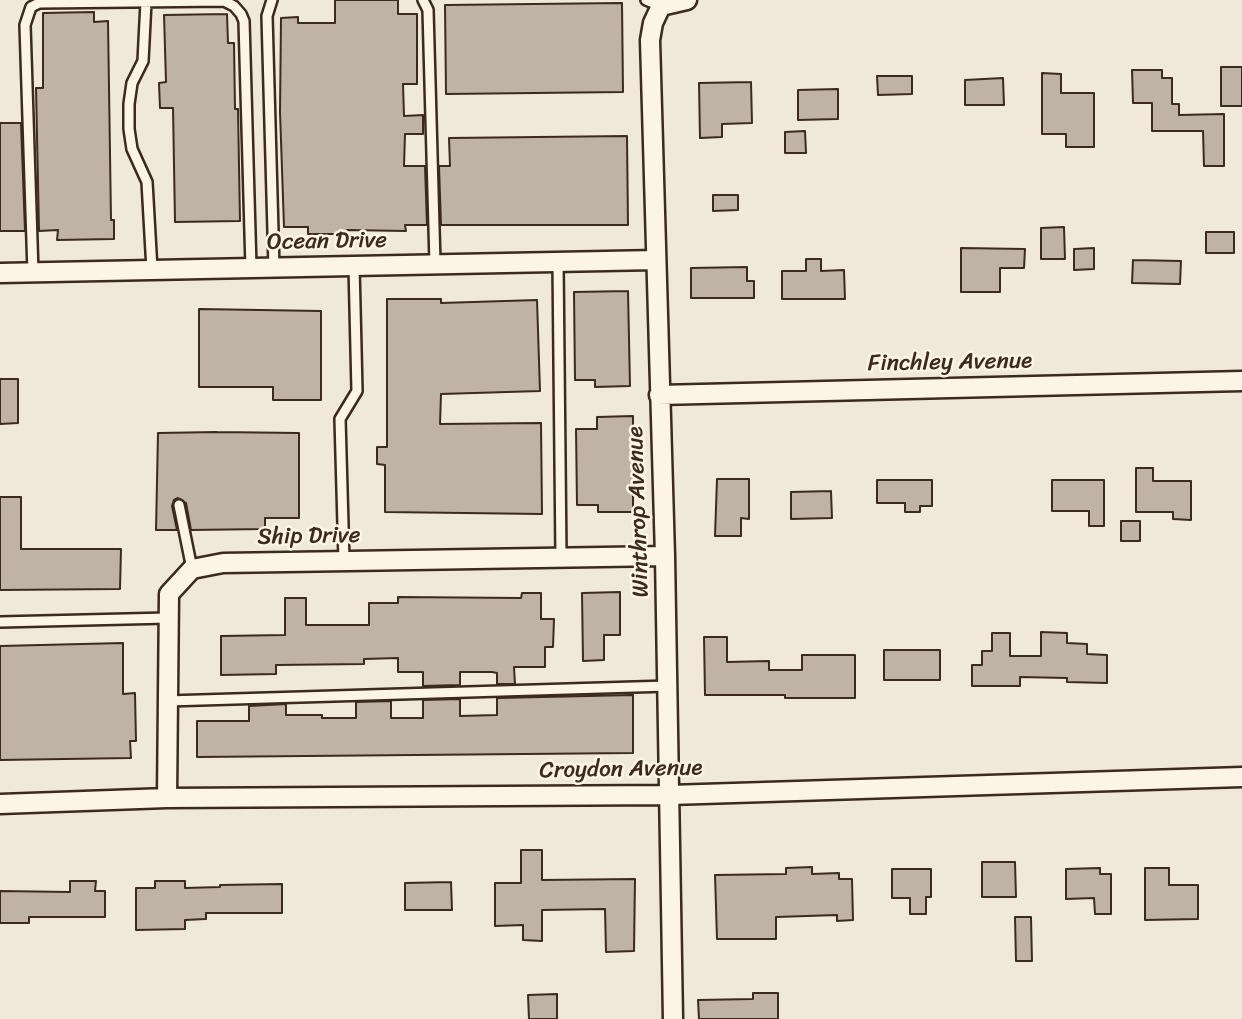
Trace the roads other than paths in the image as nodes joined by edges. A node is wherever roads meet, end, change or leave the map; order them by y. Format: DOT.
graph roads {
  1 [pos="272,0"];
  2 [pos="423,0"];
  3 [pos="687,0"];
  4 [pos="146,2"];
  5 [pos="654,3"];
  6 [pos="656,260"];
  7 [pos="558,262"];
  8 [pos="435,264"];
  9 [pos="354,266"];
  10 [pos="251,268"];
  11 [pos="274,268"];
  12 [pos="152,270"];
  13 [pos="33,273"];
  14 [pos="0,274"];
  15 [pos="1242,381"];
  16 [pos="659,395"];
  17 [pos="179,505"];
  18 [pos="665,556"];
  19 [pos="561,558"];
  20 [pos="344,561"];
  21 [pos="192,569"];
  22 [pos="168,618"];
  23 [pos="0,622"];
  24 [pos="668,686"];
  25 [pos="167,701"];
  26 [pos="1242,777"];
  27 [pos="670,795"];
  28 [pos="167,798"];
  29 [pos="0,804"];
  30 [pos="673,1019"];
  1 -- 11 [label="lane"];
  2 -- 8 [label="lane"];
  3 -- 5 [label="street"];
  4 -- 10 [label="lane"];
  4 -- 12 [label="lane"];
  4 -- 13 [label="lane"];
  5 -- 6 [label="street, Winthrop Avenue"];
  6 -- 7 [label="street, Ocean Drive"];
  6 -- 16 [label="street, Winthrop Avenue"];
  7 -- 8 [label="street, Ocean Drive"];
  7 -- 19 [label="lane"];
  8 -- 9 [label="street, Ocean Drive"];
  9 -- 11 [label="street, Ocean Drive"];
  9 -- 20 [label="lane"];
  10 -- 11 [label="street, Ocean Drive"];
  10 -- 12 [label="street, Ocean Drive"];
  12 -- 13 [label="street, Ocean Drive"];
  13 -- 14 [label="street, Ocean Drive"];
  15 -- 16 [label="street, Finchley Avenue"];
  16 -- 18 [label="street, Winthrop Avenue"];
  17 -- 21 [label="lane"];
  18 -- 19 [label="street, Ship Drive"];
  18 -- 24 [label="street, Winthrop Avenue"];
  19 -- 20 [label="street, Ship Drive"];
  20 -- 21 [label="street, Ship Drive"];
  21 -- 22 [label="street"];
  22 -- 23 [label="lane"];
  22 -- 25 [label="street"];
  24 -- 25 [label="lane"];
  24 -- 27 [label="street, Winthrop Avenue"];
  25 -- 28 [label="street"];
  26 -- 27 [label="street, Croydon Avenue"];
  27 -- 28 [label="street, Croydon Avenue"];
  27 -- 30 [label="street, Winthrop Avenue"];
  28 -- 29 [label="street, Croydon Avenue"];
}
